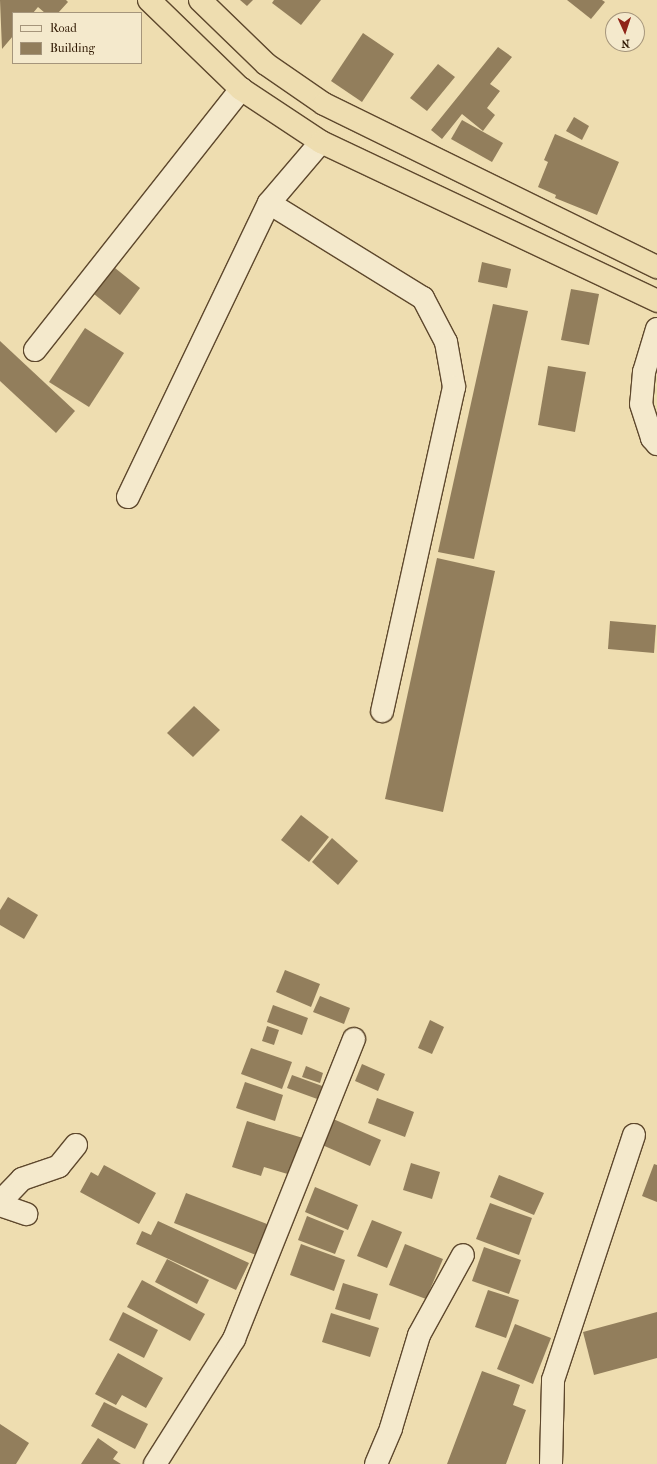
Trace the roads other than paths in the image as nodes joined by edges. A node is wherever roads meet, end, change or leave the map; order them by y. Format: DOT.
graph roads {
  1 [pos="149,0"];
  2 [pos="200,0"];
  3 [pos="241,89"];
  4 [pos="321,142"];
  5 [pos="268,203"];
  6 [pos="602,240"];
  7 [pos="590,267"];
  8 [pos="657,267"];
  9 [pos="657,301"];
  10 [pos="657,329"];
  11 [pos="35,350"];
  12 [pos="657,444"];
  13 [pos="128,497"];
  14 [pos="382,711"];
  15 [pos="354,1039"];
  16 [pos="634,1135"];
  17 [pos="76,1145"];
  18 [pos="0,1204"];
  19 [pos="26,1214"];
  20 [pos="463,1255"];
  21 [pos="155,1464"];
  22 [pos="376,1464"];
  23 [pos="551,1464"];
  1 -- 3 [label="highway"];
  2 -- 6 [label="highway"];
  3 -- 4 [label="highway"];
  3 -- 11 [label="street"];
  4 -- 5 [label="street"];
  4 -- 7 [label="highway"];
  5 -- 13 [label="street"];
  5 -- 14 [label="street"];
  6 -- 7 [label="highway"];
  6 -- 8 [label="highway"];
  7 -- 9 [label="highway"];
  10 -- 12 [label="street"];
  15 -- 21 [label="street"];
  16 -- 23 [label="street"];
  17 -- 18 [label="street"];
  18 -- 19 [label="street"];
  20 -- 22 [label="street"];
}
